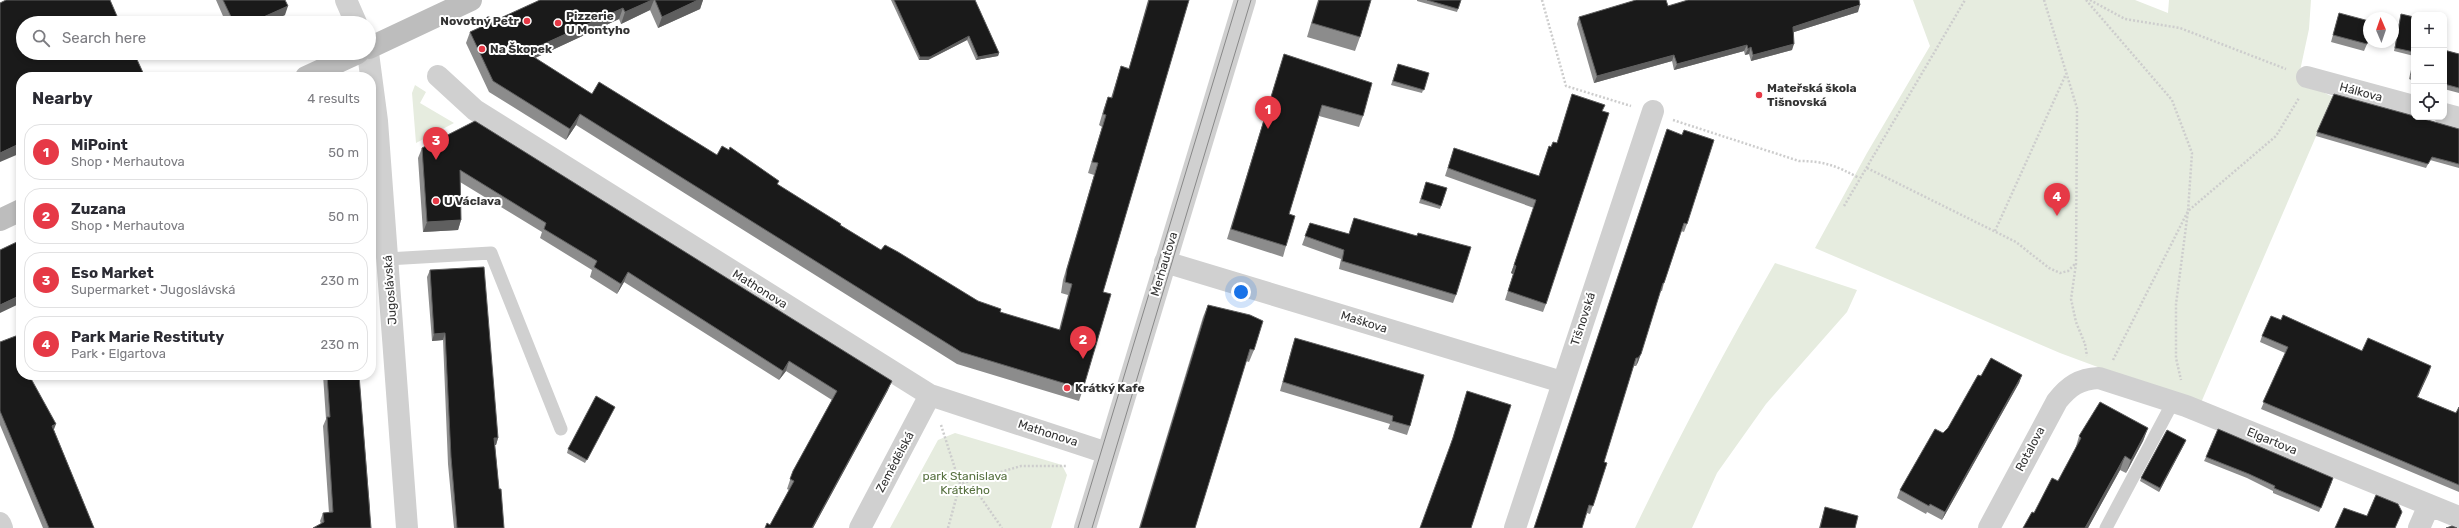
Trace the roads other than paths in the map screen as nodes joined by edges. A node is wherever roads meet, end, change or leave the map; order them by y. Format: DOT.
graph roads {
  1 [pos="346,0"];
  2 [pos="471,0"];
  3 [pos="1245,0"];
  4 [pos="353,16"];
  5 [pos="376,45"];
  6 [pos="343,60"];
  7 [pos="369,60"];
  8 [pos="317,72"];
  9 [pos="371,72"];
  10 [pos="438,76"];
  11 [pos="2307,77"];
  12 [pos="2411,105"];
  13 [pos="376,109"];
  14 [pos="1653,110"];
  15 [pos="2447,115"];
  16 [pos="2459,118"];
  17 [pos="16,212"];
  18 [pos="0,220"];
  19 [pos="387,259"];
  20 [pos="1165,262"];
  21 [pos="2082,380"];
  22 [pos="1562,382"];
  23 [pos="930,395"];
  24 [pos="2179,404"];
  25 [pos="561,429"];
  26 [pos="1107,452"];
  27 [pos="2429,505"];
  28 [pos="2459,517"];
  29 [pos="0,523"];
  30 [pos="2,528"];
  31 [pos="407,528"];
  32 [pos="860,528"];
  33 [pos="1085,528"];
  34 [pos="1515,528"];
  35 [pos="1989,528"];
  36 [pos="2106,528"];
  37 [pos="2419,528"];
  1 -- 4 [label="street"];
  2 -- 5 [label="main road"];
  3 -- 20 [label="street, Merhautova"];
  6 -- 8 [label="main road"];
  7 -- 9 [label="street, Jugoslávská"];
  10 -- 23 [label="street, Mathonova"];
  11 -- 12 [label="street, Hálkova"];
  13 -- 19 [label="street, Jugoslávská"];
  14 -- 22 [label="street, Tišnovská"];
  15 -- 16 [label="street"];
  17 -- 18 [label="main road"];
  19 -- 25 [label="lane"];
  19 -- 31 [label="street, Jugoslávská"];
  20 -- 22 [label="street, Maškova"];
  20 -- 26 [label="street, Merhautova"];
  21 -- 24 [label="street, Elgartova"];
  21 -- 35 [label="street, Rotalova"];
  22 -- 34 [label="street, Tišnovská"];
  23 -- 26 [label="street, Mathonova"];
  23 -- 32 [label="street, Zemědělská"];
  24 -- 27 [label="street, Elgartova"];
  24 -- 36 [label="lane"];
  26 -- 33 [label="street, Merhautova"];
  27 -- 28 [label="street, Elgartova"];
  27 -- 37 [label="street"];
  29 -- 30 [label="street"];
}
